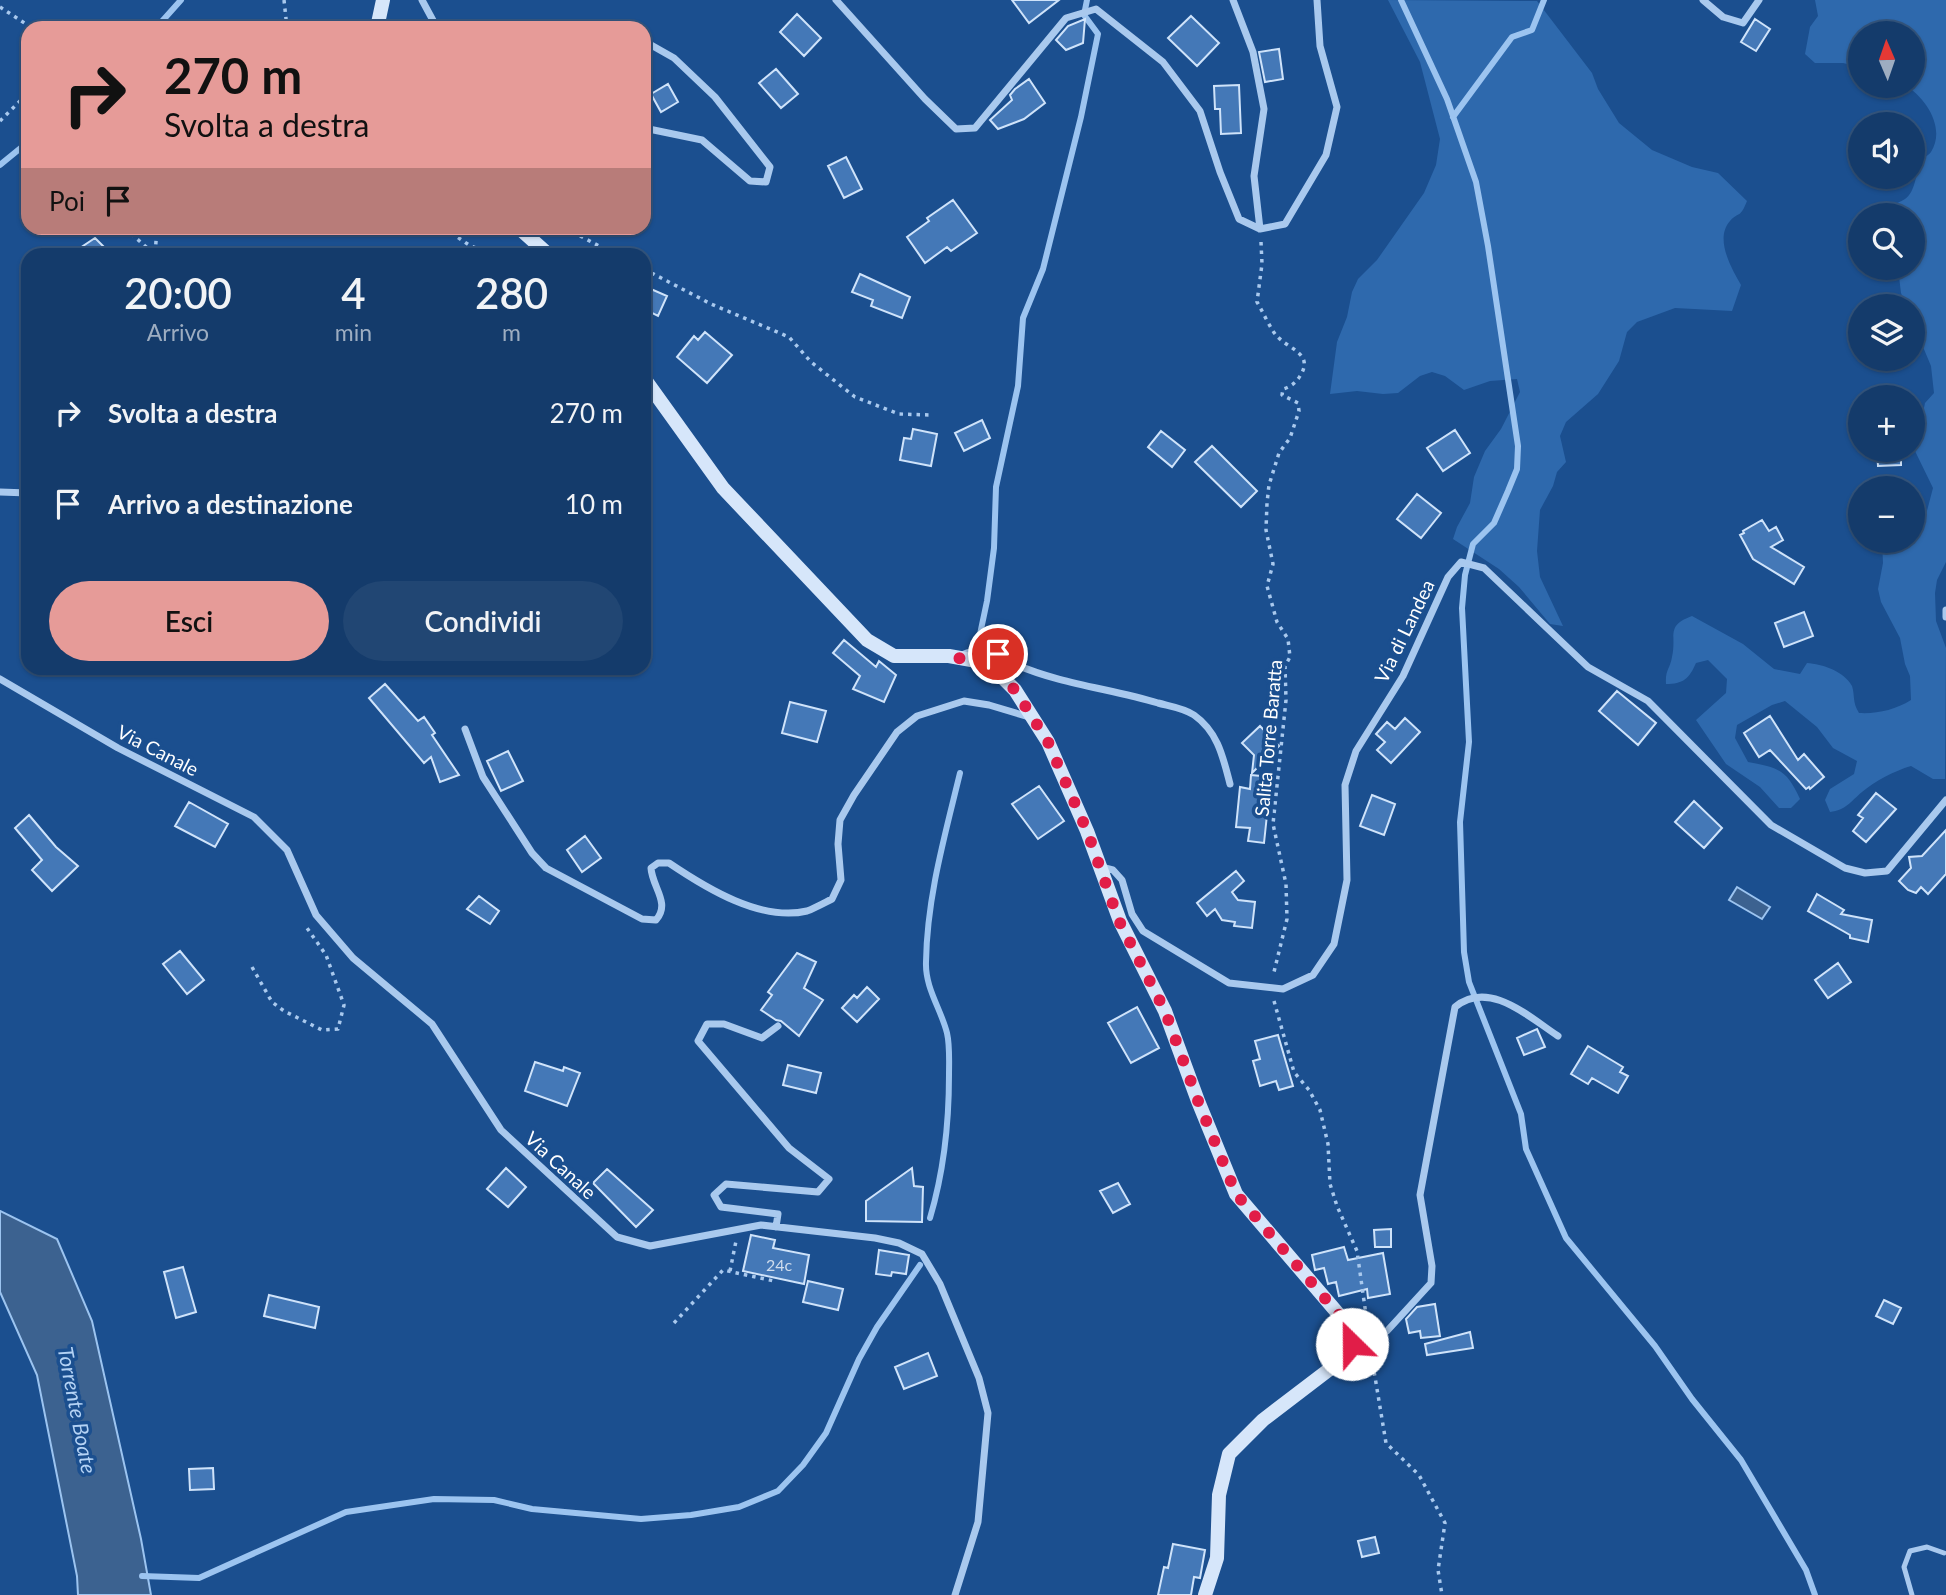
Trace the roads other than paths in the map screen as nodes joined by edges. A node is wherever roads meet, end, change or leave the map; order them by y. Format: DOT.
graph roads {
  1 [pos="383,0"];
  2 [pos="422,0"];
  3 [pos="836,0"];
  4 [pos="1233,0"];
  5 [pos="1317,0"];
  6 [pos="1703,0"];
  7 [pos="1759,0"];
  8 [pos="378,21"];
  9 [pos="433,21"];
  10 [pos="651,45"];
  11 [pos="651,130"];
  12 [pos="1260,229"];
  13 [pos="527,235"];
  14 [pos="541,248"];
  15 [pos="651,388"];
  16 [pos="0,492"];
  17 [pos="21,493"];
  18 [pos="1946,610"];
  19 [pos="1946,617"];
  20 [pos="958,658"];
  21 [pos="0,680"];
  22 [pos="1033,718"];
  23 [pos="466,729"];
  24 [pos="1230,784"];
  25 [pos="1946,800"];
  26 [pos="1098,866"];
  27 [pos="778,1026"];
  28 [pos="1558,1036"];
  29 [pos="776,1227"];
  30 [pos="1352,1340"];
  31 [pos="1944,1553"];
  32 [pos="956,1595"];
  33 [pos="1205,1595"];
  34 [pos="1912,1595"];
  1 -- 8 [label="street"];
  2 -- 9 [label="street"];
  3 -- 12 [label="street"];
  4 -- 12 [label="street"];
  5 -- 12 [label="street"];
  6 -- 7 [label="street"];
  10 -- 11 [label="street"];
  13 -- 14 [label="street"];
  15 -- 20 [label="street"];
  16 -- 17 [label="street"];
  18 -- 19 [label="street"];
  20 -- 22 [label="street"];
  20 -- 24 [label="street"];
  21 -- 29 [label="street, Via Canale"];
  22 -- 23 [label="street"];
  22 -- 26 [label="street"];
  25 -- 26 [label="street, Via di Landea"];
  26 -- 30 [label="street"];
  27 -- 29 [label="street"];
  28 -- 30 [label="street"];
  29 -- 32 [label="street, Via Canale"];
  30 -- 33 [label="street"];
  31 -- 34 [label="lane"];
}
